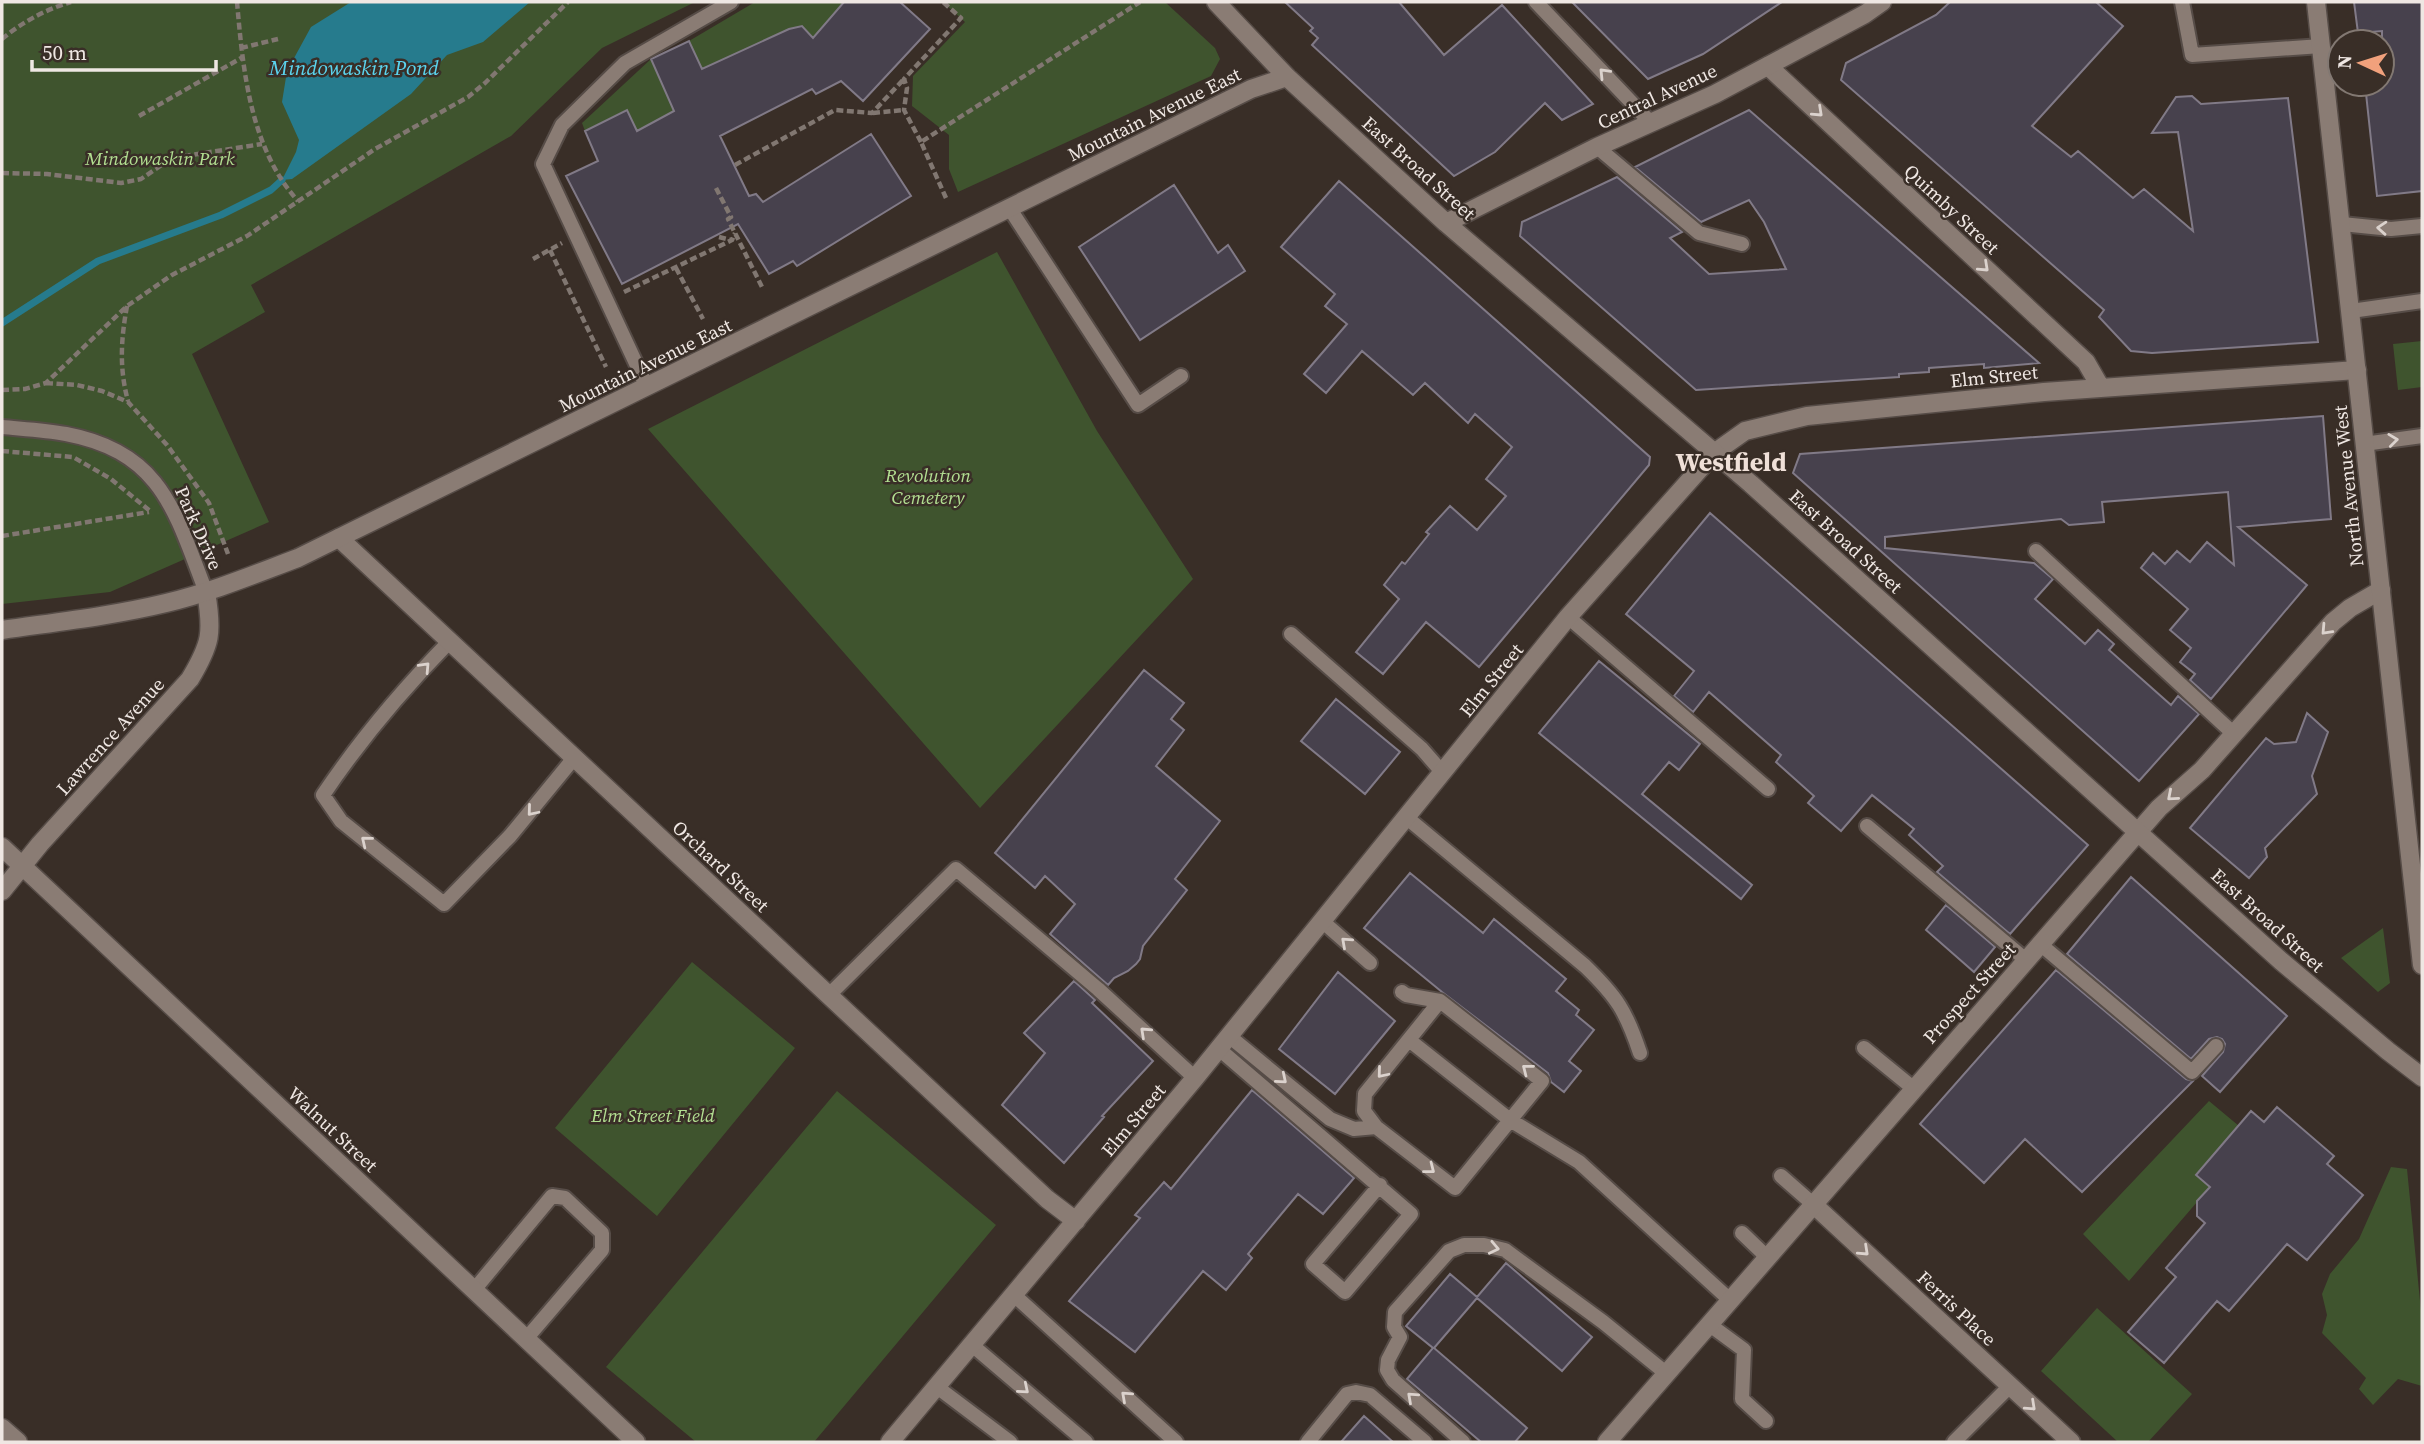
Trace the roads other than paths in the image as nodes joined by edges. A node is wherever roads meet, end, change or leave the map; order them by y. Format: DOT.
graph roads {
  1 [pos="731,2"];
  2 [pos="1216,2"];
  3 [pos="1536,2"];
  4 [pos="1882,2"];
  5 [pos="2182,2"];
  6 [pos="2316,2"];
  7 [pos="2321,46"];
  8 [pos="1768,66"];
  9 [pos="1287,77"];
  10 [pos="1651,123"];
  11 [pos="1597,147"];
  12 [pos="1010,209"];
  13 [pos="1447,223"];
  14 [pos="2342,224"];
  15 [pos="2422,226"];
  16 [pos="1742,244"];
  17 [pos="2422,301"];
  18 [pos="2351,311"];
  19 [pos="2357,370"];
  20 [pos="1181,376"];
  21 [pos="647,387"];
  22 [pos="2101,388"];
  23 [pos="2,427"];
  24 [pos="2422,436"];
  25 [pos="2364,444"];
  26 [pos="1714,453"];
  27 [pos="339,538"];
  28 [pos="2036,551"];
  29 [pos="2381,590"];
  30 [pos="206,592"];
  31 [pos="1568,617"];
  32 [pos="2,630"];
  33 [pos="1291,634"];
  34 [pos="450,641"];
  35 [pos="2234,734"];
  36 [pos="574,758"];
  37 [pos="1441,772"];
  38 [pos="1768,789"];
  39 [pos="1406,817"];
  40 [pos="1867,826"];
  41 [pos="2138,832"];
  42 [pos="2415,834"];
  43 [pos="2,847"];
  44 [pos="22,866"];
  45 [pos="2,891"];
  46 [pos="1322,920"];
  47 [pos="2040,944"];
  48 [pos="2421,945"];
  49 [pos="2026,960"];
  50 [pos="1370,963"];
  51 [pos="2422,965"];
  52 [pos="1402,992"];
  53 [pos="829,995"];
  54 [pos="1440,1001"];
  55 [pos="1409,1040"];
  56 [pos="1224,1042"];
  57 [pos="2216,1046"];
  58 [pos="1864,1048"];
  59 [pos="1640,1053"];
  60 [pos="2422,1077"];
  61 [pos="1195,1078"];
  62 [pos="1913,1088"];
  63 [pos="1510,1119"];
  64 [pos="1376,1127"];
  65 [pos="1781,1176"];
  66 [pos="1380,1185"];
  67 [pos="1814,1205"];
  68 [pos="1076,1222"];
  69 [pos="1742,1233"];
  70 [pos="1768,1258"];
  71 [pos="474,1290"];
  72 [pos="1014,1295"];
  73 [pos="1731,1301"];
  74 [pos="1710,1325"];
  75 [pos="526,1339"];
  76 [pos="972,1345"];
  77 [pos="1667,1374"];
  78 [pos="2010,1386"];
  79 [pos="937,1387"];
  80 [pos="1766,1421"];
  81 [pos="2,1428"];
  82 [pos="18,1442"];
  83 [pos="636,1442"];
  84 [pos="891,1442"];
  85 [pos="1010,1442"];
  86 [pos="1086,1442"];
  87 [pos="1176,1442"];
  88 [pos="1308,1442"];
  89 [pos="1424,1442"];
  90 [pos="1463,1442"];
  91 [pos="1607,1442"];
  92 [pos="1954,1442"];
  93 [pos="2071,1442"];
  1 -- 21 [label="lane"];
  2 -- 9 [label="street, East Broad Street"];
  10 -- 3 [label="lane, one-way"];
  4 -- 8 [label="street, Central Avenue"];
  5 -- 7 [label="lane"];
  6 -- 7 [label="street, North Avenue West"];
  7 -- 14 [label="street, North Avenue West"];
  8 -- 10 [label="street, Central Avenue"];
  8 -- 22 [label="street, Quimby Street, one-way"];
  9 -- 12 [label="street, Mountain Avenue East"];
  9 -- 13 [label="street, East Broad Street"];
  10 -- 11 [label="street, Central Avenue"];
  11 -- 13 [label="street, Central Avenue"];
  11 -- 16 [label="lane"];
  12 -- 20 [label="lane"];
  12 -- 21 [label="street, Mountain Avenue East"];
  13 -- 26 [label="street, East Broad Street"];
  15 -- 14 [label="lane, one-way"];
  14 -- 18 [label="street, North Avenue West"];
  17 -- 18 [label="lane"];
  18 -- 19 [label="street, North Avenue West"];
  19 -- 22 [label="street, Elm Street"];
  19 -- 25 [label="street, North Avenue West"];
  21 -- 27 [label="street, Mountain Avenue East"];
  22 -- 26 [label="street, Elm Street"];
  23 -- 30 [label="lane, Park Drive"];
  25 -- 24 [label="lane, one-way"];
  25 -- 29 [label="street, North Avenue West"];
  26 -- 31 [label="street, Elm Street"];
  26 -- 41 [label="street, East Broad Street"];
  27 -- 30 [label="street, Mountain Avenue East"];
  27 -- 34 [label="street, Orchard Street"];
  28 -- 35 [label="lane"];
  29 -- 35 [label="street, Prospect Street, one-way"];
  29 -- 42 [label="street, North Avenue West"];
  30 -- 32 [label="street, Mountain Avenue East"];
  30 -- 44 [label="street, Lawrence Avenue"];
  31 -- 37 [label="street, Elm Street"];
  31 -- 38 [label="lane"];
  33 -- 37 [label="lane"];
  34 -- 36 [label="street, Orchard Street"];
  36 -- 34 [label="lane, one-way"];
  35 -- 41 [label="street, Prospect Street, one-way"];
  36 -- 53 [label="street, Orchard Street"];
  37 -- 39 [label="street, Elm Street"];
  39 -- 46 [label="street, Elm Street"];
  39 -- 59 [label="lane"];
  40 -- 49 [label="lane"];
  41 -- 47 [label="street, Prospect Street"];
  41 -- 60 [label="street, East Broad Street"];
  42 -- 48 [label="street, North Avenue West"];
  43 -- 44 [label="street, Walnut Street"];
  44 -- 45 [label="street, Lawrence Avenue"];
  44 -- 71 [label="street, Walnut Street"];
  50 -- 46 [label="lane, one-way"];
  46 -- 56 [label="street, Elm Street"];
  47 -- 49 [label="street, Prospect Street"];
  47 -- 57 [label="lane"];
  48 -- 51 [label="street, North Avenue West"];
  49 -- 62 [label="street, Prospect Street"];
  52 -- 54 [label="lane"];
  61 -- 53 [label="lane, one-way"];
  53 -- 68 [label="street, Orchard Street"];
  54 -- 55 [label="lane"];
  63 -- 54 [label="lane, one-way"];
  55 -- 63 [label="lane"];
  55 -- 64 [label="lane, one-way"];
  56 -- 61 [label="street, Elm Street"];
  56 -- 64 [label="lane, one-way"];
  56 -- 66 [label="lane"];
  58 -- 62 [label="lane"];
  61 -- 68 [label="street, Elm Street"];
  62 -- 67 [label="street, Prospect Street"];
  64 -- 63 [label="lane, one-way"];
  63 -- 73 [label="lane"];
  65 -- 67 [label="lane"];
  66 -- 66 [label="lane"];
  67 -- 70 [label="street, Prospect Street"];
  67 -- 78 [label="street, Ferris Place, one-way"];
  68 -- 72 [label="street, Elm Street"];
  69 -- 70 [label="lane"];
  70 -- 73 [label="street, Prospect Street"];
  71 -- 75 [label="street, Walnut Street"];
  71 -- 75 [label="lane"];
  72 -- 76 [label="street, Elm Street"];
  87 -- 72 [label="lane, one-way"];
  73 -- 74 [label="street, Prospect Street"];
  74 -- 77 [label="street, Prospect Street"];
  74 -- 80 [label="lane"];
  75 -- 83 [label="street, Walnut Street"];
  76 -- 79 [label="street, Elm Street"];
  76 -- 86 [label="lane, one-way"];
  90 -- 77 [label="lane, one-way"];
  77 -- 91 [label="street, Prospect Street"];
  78 -- 92 [label="lane"];
  78 -- 93 [label="street, Ferris Place, one-way"];
  79 -- 84 [label="street, Elm Street"];
  79 -- 85 [label="lane"];
  81 -- 82 [label="street"];
  88 -- 89 [label="lane"];
}
